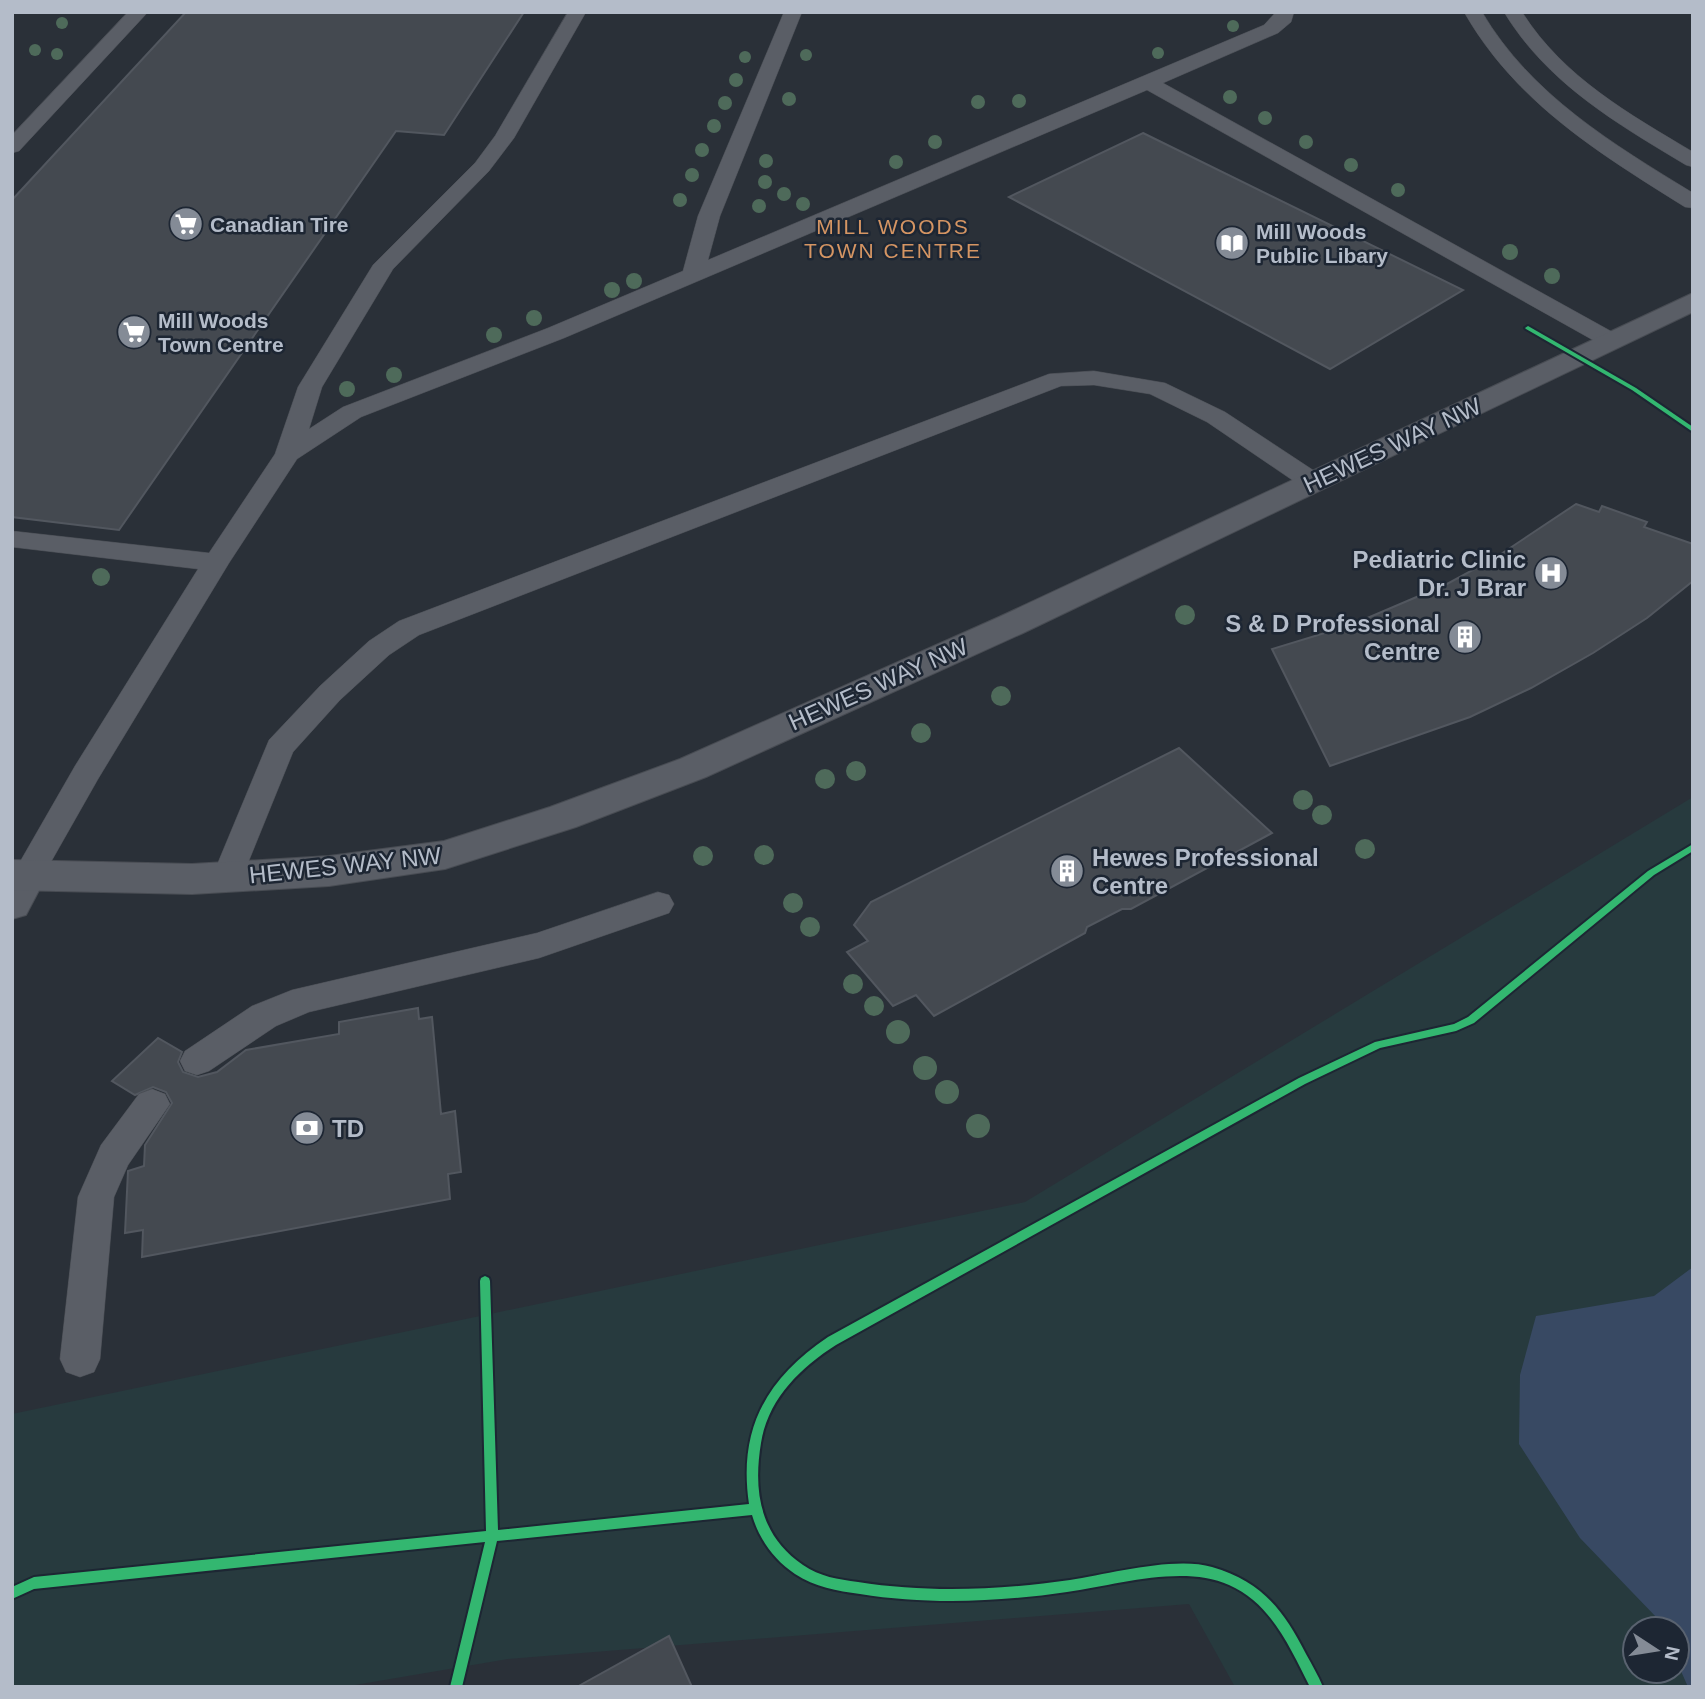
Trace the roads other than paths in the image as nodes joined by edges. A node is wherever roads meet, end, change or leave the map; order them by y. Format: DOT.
graph roads {
  1 [pos="139,12"];
  2 [pos="578,12"];
  3 [pos="793,12"];
  4 [pos="1285,12"];
  5 [pos="1473,12"];
  6 [pos="1513,12"];
  7 [pos="1146,81"];
  8 [pos="12,147"];
  9 [pos="1693,161"];
  10 [pos="1693,202"];
  11 [pos="694,272"];
  12 [pos="1693,300"];
  13 [pos="1608,339"];
  14 [pos="288,454"];
  15 [pos="1313,482"];
  16 [pos="12,539"];
  17 [pos="216,562"];
  18 [pos="228,877"];
  19 [pos="18,885"];
  20 [pos="658,904"];
  21 [pos="197,1061"];
  22 [pos="152,1104"];
  23 [pos="80,1359"];
  1 -- 8 [label="lane"];
  2 -- 14 [label="lane"];
  3 -- 11 [label="lane"];
  4 -- 7 [label="lane"];
  5 -- 10 [label="lane"];
  6 -- 9 [label="lane"];
  7 -- 11 [label="lane"];
  7 -- 13 [label="lane"];
  11 -- 14 [label="lane"];
  12 -- 13 [label="street, HEWES WAY NW"];
  13 -- 15 [label="street, HEWES WAY NW"];
  14 -- 17 [label="lane"];
  15 -- 18 [label="street, HEWES WAY NW"];
  15 -- 18 [label="lane"];
  16 -- 17 [label="lane"];
  17 -- 19 [label="lane"];
  18 -- 19 [label="street, HEWES WAY NW"];
  20 -- 21 [label="lane"];
  22 -- 23 [label="lane"];
}
